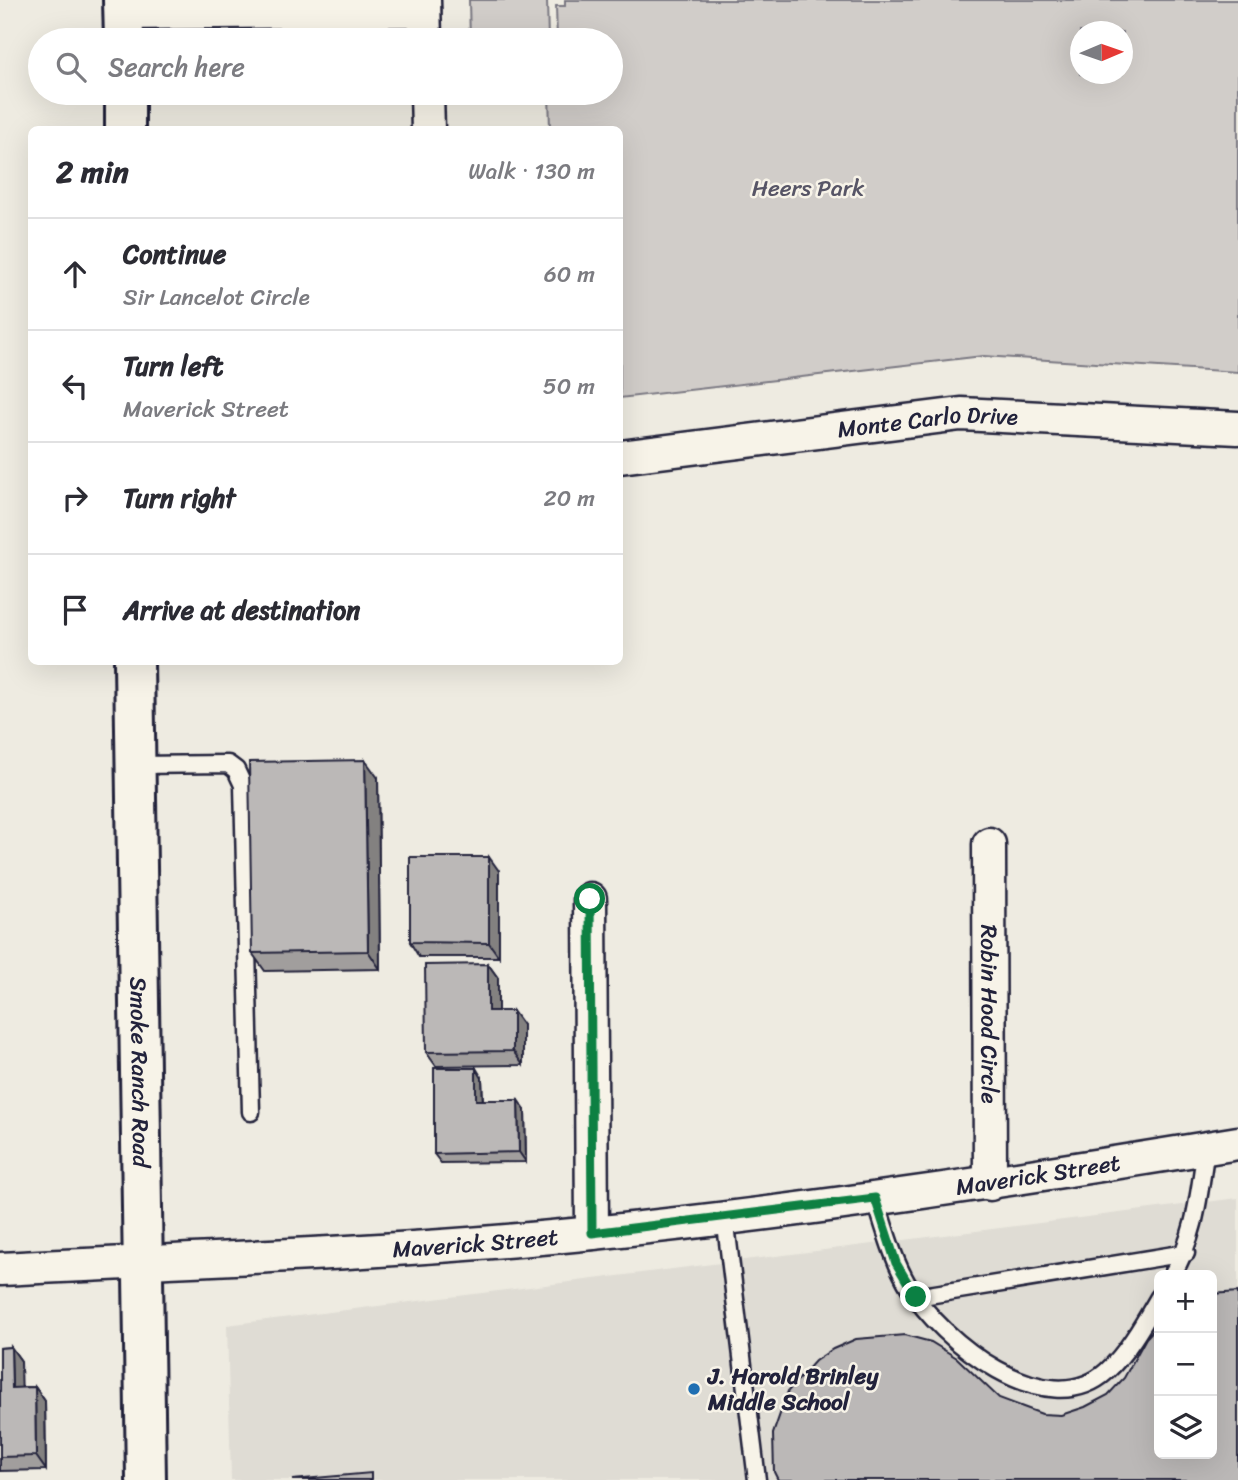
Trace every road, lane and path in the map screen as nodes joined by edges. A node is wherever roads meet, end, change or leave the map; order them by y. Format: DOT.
graph roads {
  1 [pos="424,17"];
  2 [pos="124,18"];
  3 [pos="125,105"];
  4 [pos="427,105"];
  5 [pos="125,126"];
  6 [pos="428,126"];
  7 [pos="1238,428"];
  8 [pos="623,457"];
  9 [pos="134,665"];
  10 [pos="135,765"];
  11 [pos="989,844"];
  12 [pos="590,899"];
  13 [pos="251,1112"];
  14 [pos="1238,1143"];
  15 [pos="1206,1148"];
  16 [pos="990,1184"];
  17 [pos="875,1198"];
  18 [pos="725,1217"];
  19 [pos="592,1233"];
  20 [pos="1186,1253"];
  21 [pos="143,1264"];
  22 [pos="0,1269"];
  23 [pos="1175,1270"];
  24 [pos="916,1297"];
  25 [pos="1154,1304"];
  26 [pos="146,1480"];
  27 [pos="757,1480"];
  1 -- 2 [label="street"];
  3 -- 5 [label="main road"];
  4 -- 6 [label="street"];
  7 -- 8 [label="street, Monte Carlo Drive"];
  9 -- 10 [label="main road, Smoke Ranch Road"];
  10 -- 13 [label="lane"];
  10 -- 21 [label="main road, Smoke Ranch Road"];
  11 -- 16 [label="street, Robin Hood Circle"];
  12 -- 19 [label="street"];
  14 -- 15 [label="street, Maverick Street"];
  15 -- 16 [label="street, Maverick Street"];
  15 -- 20 [label="lane"];
  16 -- 17 [label="street, Maverick Street"];
  17 -- 18 [label="street, Maverick Street"];
  17 -- 24 [label="lane"];
  18 -- 19 [label="street, Maverick Street"];
  18 -- 27 [label="lane"];
  19 -- 21 [label="street, Maverick Street"];
  20 -- 23 [label="lane"];
  20 -- 24 [label="lane"];
  21 -- 22 [label="street, Maverick Street"];
  21 -- 26 [label="main road, Smoke Ranch Road"];
  24 -- 25 [label="lane"];
}
